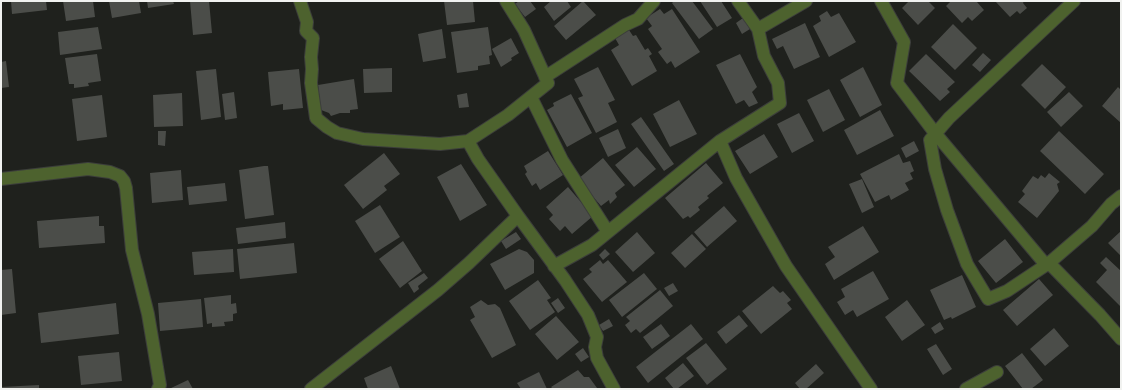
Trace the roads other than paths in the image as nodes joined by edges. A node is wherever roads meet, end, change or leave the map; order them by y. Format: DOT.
graph roads {
  1 [pos="300,1"];
  2 [pos="506,1"];
  3 [pos="654,1"];
  4 [pos="738,1"];
  5 [pos="806,1"];
  6 [pos="881,1"];
  7 [pos="1074,1"];
  8 [pos="758,29"];
  9 [pos="546,77"];
  10 [pos="531,97"];
  11 [pos="935,133"];
  12 [pos="468,141"];
  13 [pos="720,141"];
  14 [pos="1,179"];
  15 [pos="1121,196"];
  16 [pos="518,216"];
  17 [pos="608,232"];
  18 [pos="1048,264"];
  19 [pos="554,266"];
  20 [pos="1121,339"];
  21 [pos="997,372"];
  22 [pos="158,389"];
  23 [pos="311,389"];
  24 [pos="614,389"];
  25 [pos="871,389"];
  26 [pos="966,389"];
  1 -- 12 [label="street"];
  2 -- 9 [label="street"];
  3 -- 9 [label="street"];
  4 -- 8 [label="street"];
  5 -- 8 [label="street"];
  6 -- 11 [label="street"];
  7 -- 11 [label="street"];
  8 -- 13 [label="street"];
  9 -- 10 [label="street"];
  10 -- 12 [label="street"];
  10 -- 17 [label="street"];
  11 -- 18 [label="street"];
  11 -- 18 [label="street"];
  12 -- 16 [label="street"];
  13 -- 17 [label="street"];
  13 -- 25 [label="street"];
  14 -- 22 [label="street"];
  15 -- 18 [label="street"];
  16 -- 19 [label="street"];
  16 -- 23 [label="street"];
  17 -- 19 [label="street"];
  18 -- 20 [label="street"];
  19 -- 24 [label="street"];
  21 -- 26 [label="street"];
}
